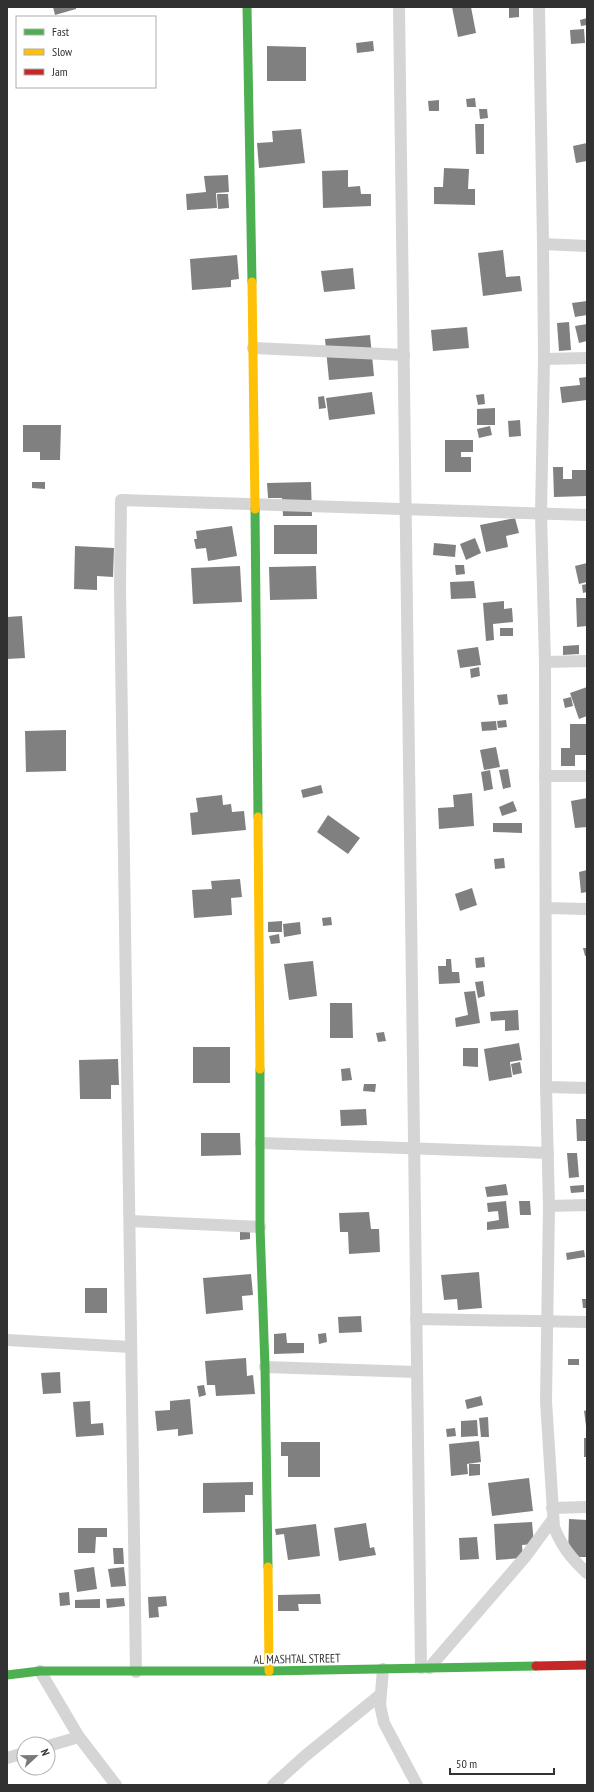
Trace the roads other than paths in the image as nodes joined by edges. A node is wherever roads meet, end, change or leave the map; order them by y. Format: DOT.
graph roads {
  1 [pos="247,7"];
  2 [pos="399,7"];
  3 [pos="539,7"];
  4 [pos="543,244"];
  5 [pos="587,246"];
  6 [pos="253,348"];
  7 [pos="404,355"];
  8 [pos="544,358"];
  9 [pos="587,358"];
  10 [pos="255,505"];
  11 [pos="406,510"];
  12 [pos="541,514"];
  13 [pos="587,515"];
  14 [pos="587,661"];
  15 [pos="545,662"];
  16 [pos="545,776"];
  17 [pos="587,776"];
  18 [pos="546,908"];
  19 [pos="587,909"];
  20 [pos="546,1087"];
  21 [pos="587,1088"];
  22 [pos="261,1144"];
  23 [pos="414,1148"];
  24 [pos="548,1153"];
  25 [pos="587,1205"];
  26 [pos="549,1206"];
  27 [pos="130,1221"];
  28 [pos="260,1227"];
  29 [pos="416,1319"];
  30 [pos="547,1321"];
  31 [pos="587,1322"];
  32 [pos="7,1340"];
  33 [pos="131,1347"];
  34 [pos="265,1367"];
  35 [pos="417,1372"];
  36 [pos="587,1507"];
  37 [pos="552,1514"];
  38 [pos="587,1573"];
  39 [pos="587,1665"];
  40 [pos="425,1668"];
  41 [pos="383,1669"];
  42 [pos="40,1671"];
  43 [pos="269,1671"];
  44 [pos="136,1672"];
  45 [pos="7,1675"];
  46 [pos="380,1695"];
  47 [pos="79,1738"];
  48 [pos="56,1744"];
  49 [pos="116,1785"];
  50 [pos="273,1785"];
  51 [pos="416,1785"];
  1 -- 6 [label="street"];
  2 -- 7 [label="street"];
  3 -- 4 [label="street"];
  4 -- 5 [label="street"];
  4 -- 8 [label="street"];
  6 -- 7 [label="street"];
  6 -- 10 [label="street"];
  7 -- 11 [label="street"];
  8 -- 9 [label="street"];
  8 -- 12 [label="street"];
  10 -- 11 [label="street"];
  10 -- 22 [label="street"];
  10 -- 27 [label="street"];
  11 -- 12 [label="street"];
  11 -- 23 [label="street"];
  12 -- 13 [label="street"];
  12 -- 15 [label="street"];
  14 -- 15 [label="street"];
  15 -- 16 [label="street"];
  16 -- 17 [label="street"];
  16 -- 18 [label="street"];
  18 -- 19 [label="street"];
  18 -- 20 [label="street"];
  20 -- 21 [label="street"];
  20 -- 24 [label="street"];
  22 -- 23 [label="street"];
  22 -- 28 [label="street"];
  23 -- 24 [label="street"];
  23 -- 29 [label="street"];
  24 -- 26 [label="street"];
  25 -- 26 [label="street"];
  26 -- 30 [label="street"];
  27 -- 28 [label="street"];
  27 -- 33 [label="street"];
  28 -- 34 [label="street"];
  29 -- 30 [label="street"];
  29 -- 35 [label="street"];
  30 -- 31 [label="street"];
  30 -- 37 [label="street"];
  32 -- 33 [label="street"];
  33 -- 44 [label="street"];
  34 -- 35 [label="street"];
  34 -- 43 [label="street"];
  35 -- 40 [label="street"];
  36 -- 37 [label="street"];
  37 -- 38 [label="street"];
  37 -- 40 [label="street"];
  39 -- 40 [label="street, AL MASHTAL STREET"];
  40 -- 41 [label="street, AL MASHTAL STREET"];
  41 -- 43 [label="street, AL MASHTAL STREET"];
  41 -- 46 [label="street"];
  42 -- 44 [label="street, AL MASHTAL STREET"];
  42 -- 45 [label="street, AL MASHTAL STREET"];
  42 -- 47 [label="street"];
  43 -- 44 [label="street, AL MASHTAL STREET"];
  46 -- 50 [label="street"];
  46 -- 51 [label="street"];
  47 -- 48 [label="street"];
  47 -- 49 [label="street"];
}
